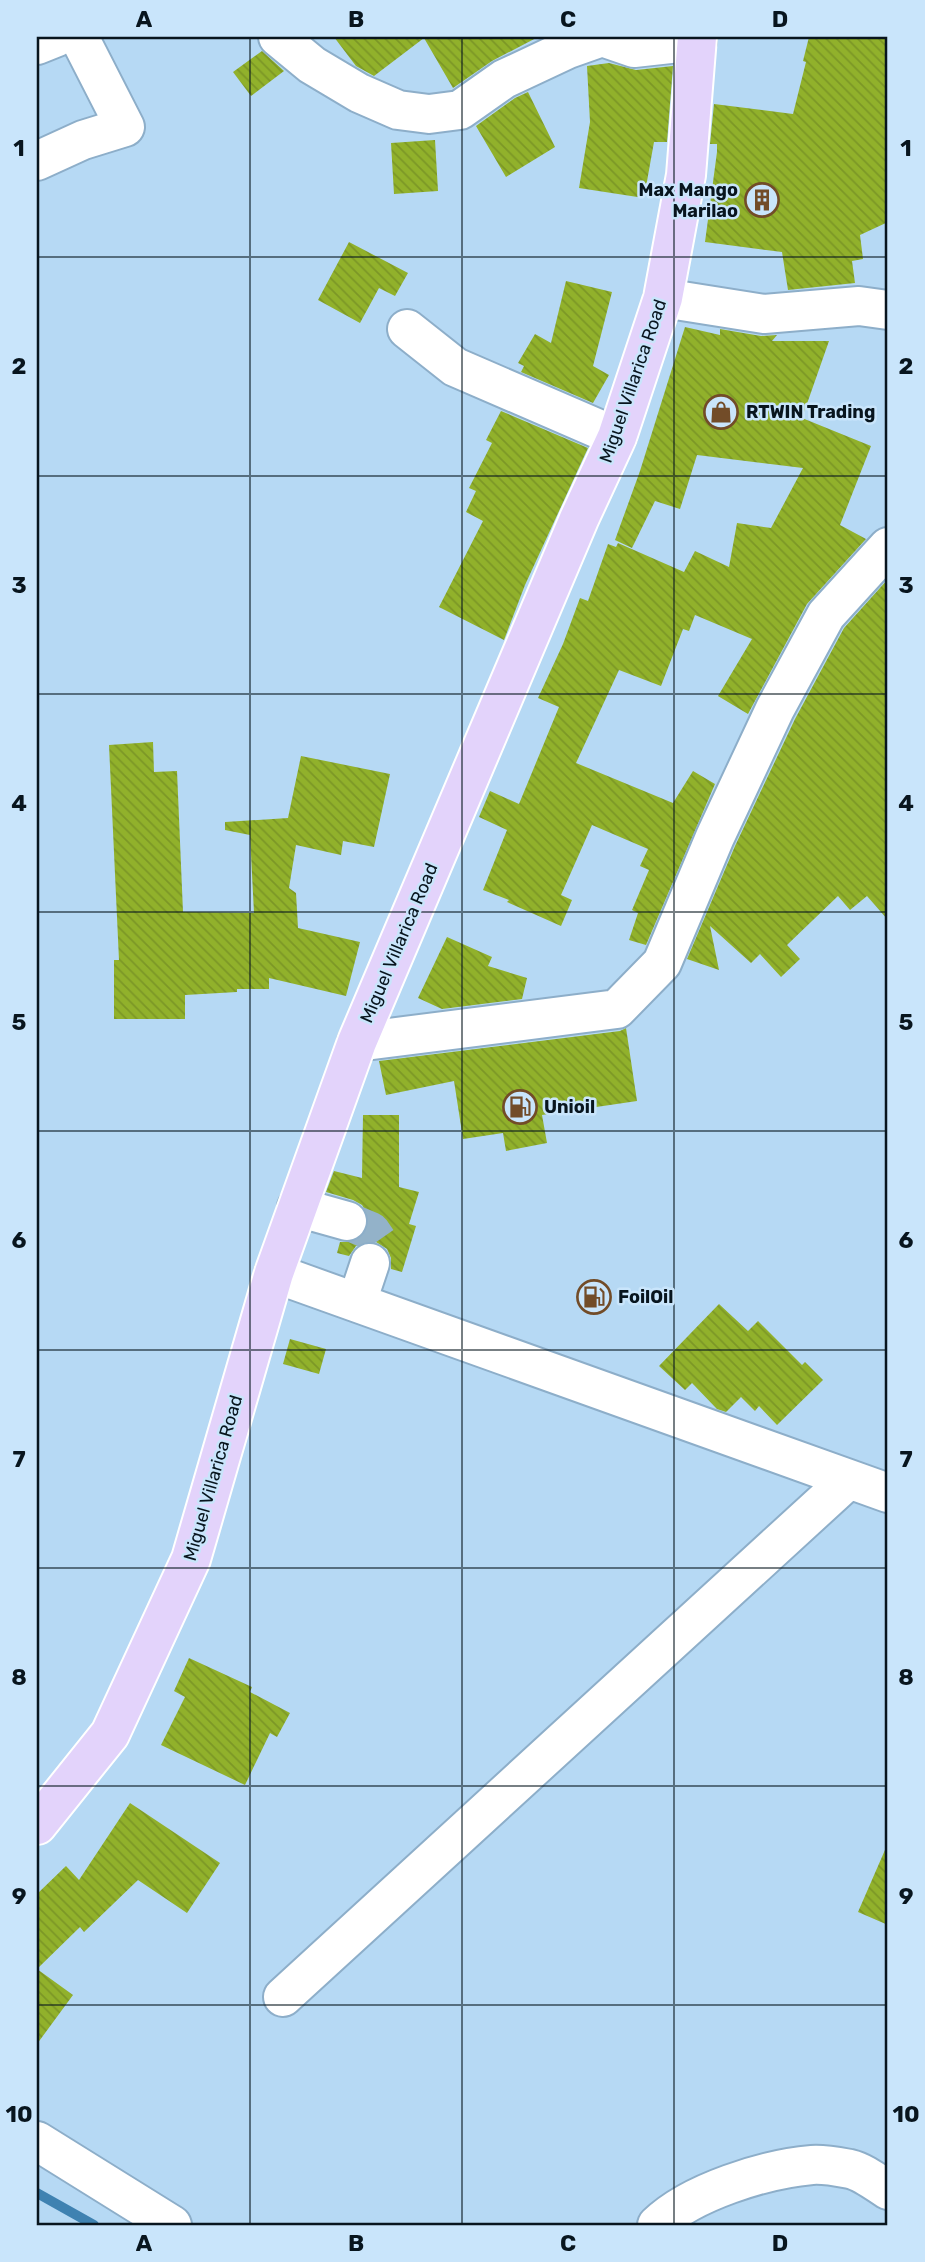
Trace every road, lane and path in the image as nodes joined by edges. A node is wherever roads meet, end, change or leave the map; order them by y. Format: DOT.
graph roads {
  1 [pos="57,37"];
  2 [pos="79,37"];
  3 [pos="278,37"];
  4 [pos="602,37"];
  5 [pos="697,39"];
  6 [pos="37,46"];
  7 [pos="37,161"];
  8 [pos="663,298"];
  9 [pos="888,310"];
  10 [pos="407,329"];
  11 [pos="617,437"];
  12 [pos="888,547"];
  13 [pos="357,1042"];
  14 [pos="297,1207"];
  15 [pos="347,1221"];
  16 [pos="370,1263"];
  17 [pos="274,1273"];
  18 [pos="357,1302"];
  19 [pos="849,1479"];
  20 [pos="888,1493"];
  21 [pos="37,1825"];
  22 [pos="283,1997"];
  23 [pos="37,2141"];
  24 [pos="888,2190"];
  25 [pos="172,2225"];
  26 [pos="657,2225"];
  1 -- 6 [label="street"];
  2 -- 7 [label="street"];
  3 -- 4 [label="street"];
  4 -- 5 [label="street"];
  5 -- 8 [label="main road, Miguel Villarica Road"];
  8 -- 9 [label="street"];
  8 -- 11 [label="main road, Miguel Villarica Road"];
  10 -- 11 [label="street"];
  11 -- 13 [label="main road, Miguel Villarica Road"];
  12 -- 13 [label="street"];
  13 -- 14 [label="main road, Miguel Villarica Road"];
  14 -- 15 [label="street"];
  14 -- 17 [label="main road, Miguel Villarica Road"];
  16 -- 18 [label="street"];
  17 -- 18 [label="street"];
  17 -- 21 [label="main road, Miguel Villarica Road"];
  18 -- 19 [label="street"];
  19 -- 20 [label="street"];
  19 -- 22 [label="street"];
  23 -- 25 [label="street"];
  24 -- 26 [label="street"];
}
